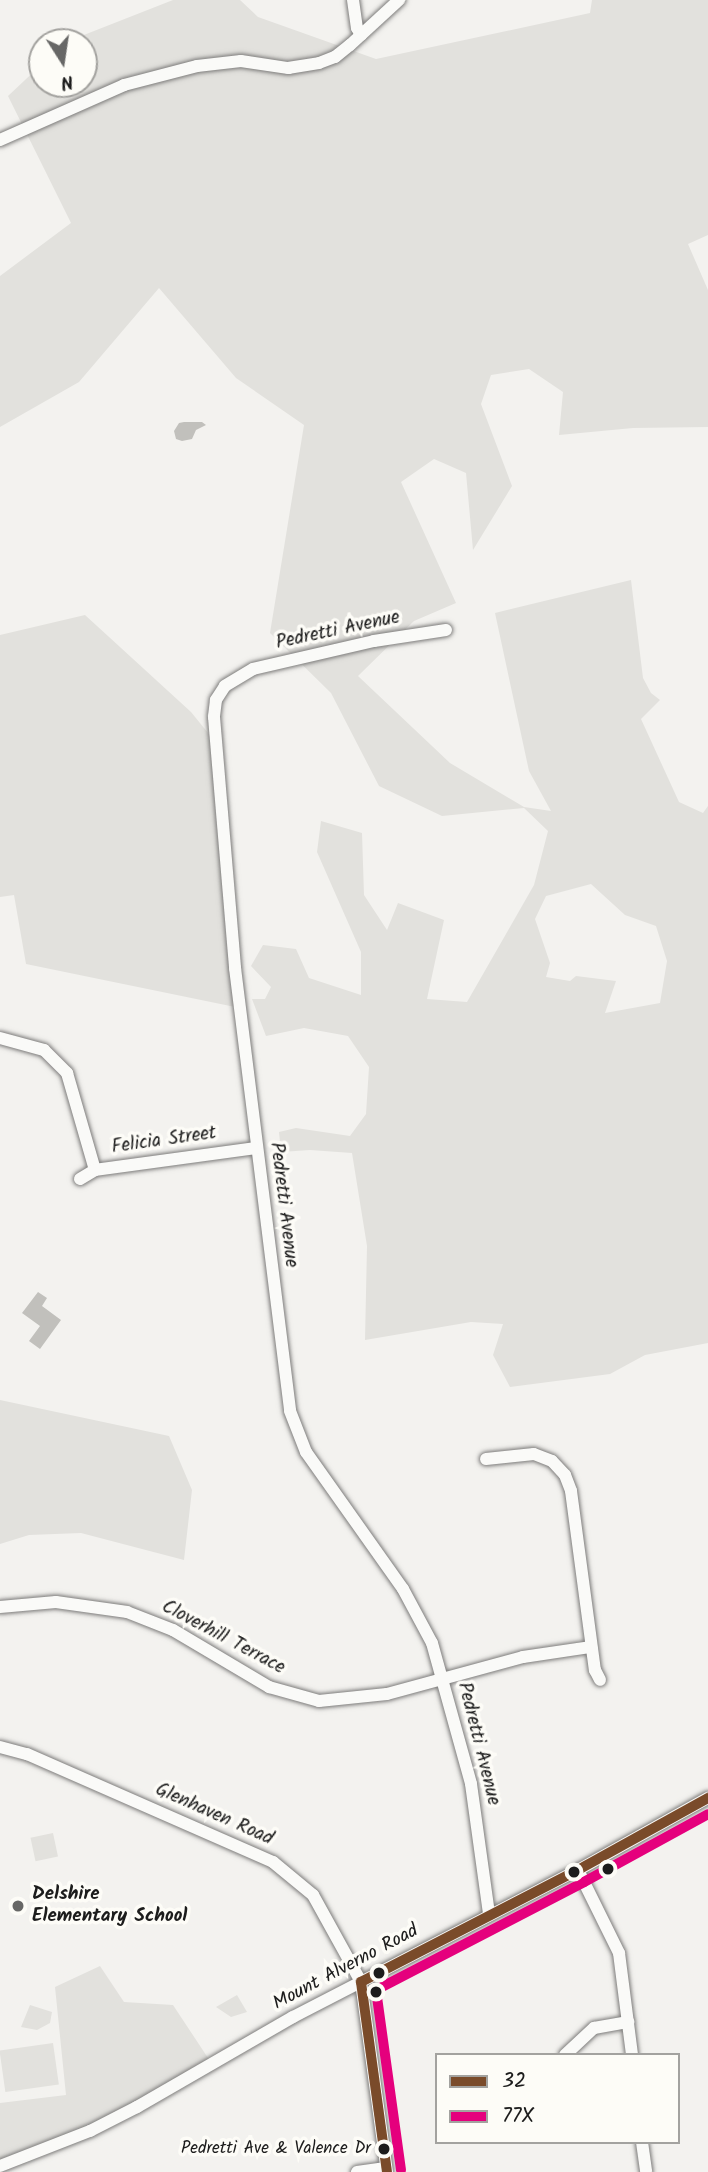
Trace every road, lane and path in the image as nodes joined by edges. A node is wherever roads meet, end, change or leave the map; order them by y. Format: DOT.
graph roads {
  1 [pos="353,0"];
  2 [pos="399,0"];
  3 [pos="361,35"];
  4 [pos="0,140"];
  5 [pos="446,630"];
  6 [pos="0,1038"];
  7 [pos="256,1148"];
  8 [pos="95,1171"];
  9 [pos="80,1179"];
  10 [pos="486,1459"];
  11 [pos="0,1607"];
  12 [pos="591,1647"];
  13 [pos="442,1680"];
  14 [pos="600,1680"];
  15 [pos="0,1747"];
  16 [pos="708,1798"];
  17 [pos="578,1870"];
  18 [pos="489,1914"];
  19 [pos="361,1982"];
  20 [pos="628,2022"];
  21 [pos="567,2053"];
  22 [pos="632,2053"];
  23 [pos="642,2144"];
  24 [pos="0,2166"];
  25 [pos="387,2170"];
  26 [pos="356,2172"];
  27 [pos="646,2172"];
  1 -- 3 [label="street"];
  2 -- 3 [label="street"];
  3 -- 4 [label="street"];
  5 -- 7 [label="street, Pedretti Avenue"];
  6 -- 8 [label="street"];
  7 -- 8 [label="street, Felicia Street"];
  7 -- 13 [label="street, Pedretti Avenue"];
  8 -- 9 [label="street, Felicia Street"];
  10 -- 12 [label="street"];
  11 -- 13 [label="street, Cloverhill Terrace"];
  12 -- 13 [label="street, Cloverhill Terrace"];
  12 -- 14 [label="street"];
  13 -- 18 [label="street, Pedretti Avenue"];
  15 -- 19 [label="street, Glenhaven Road"];
  16 -- 17 [label="street, Mount Alverno Road"];
  17 -- 18 [label="street, Mount Alverno Road"];
  17 -- 20 [label="street"];
  18 -- 19 [label="street, Mount Alverno Road"];
  19 -- 24 [label="street, Mount Alverno Road"];
  19 -- 25 [label="street"];
  20 -- 21 [label="street"];
  20 -- 22 [label="street"];
  23 -- 27 [label="street"];
  25 -- 26 [label="street"];
}
